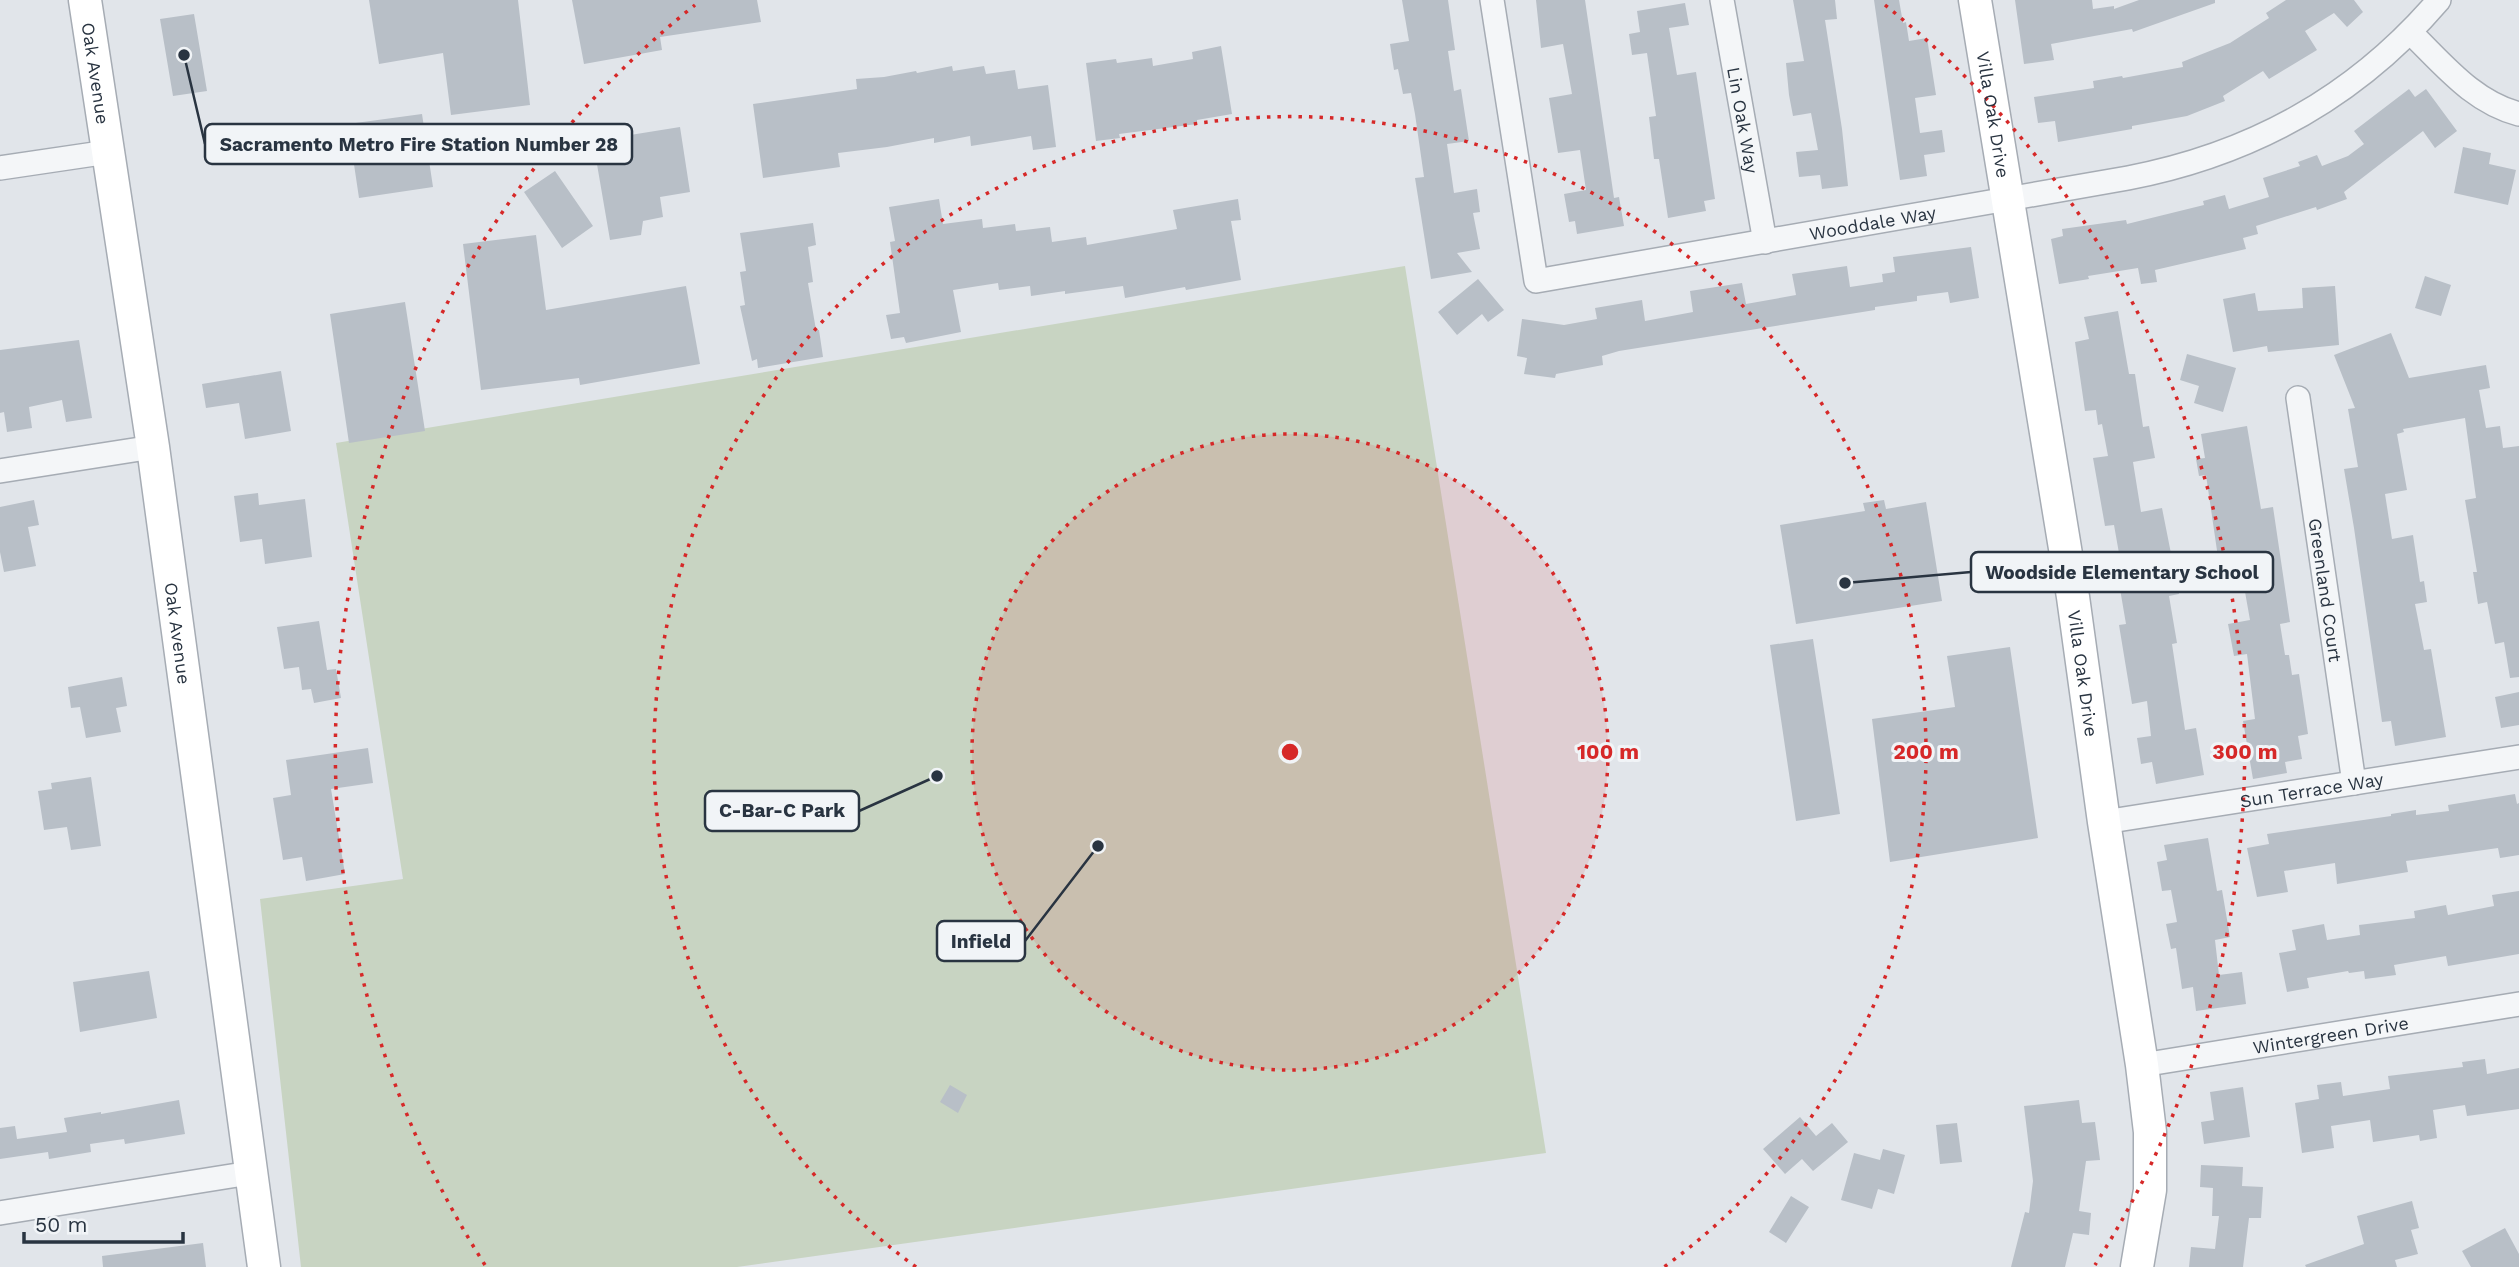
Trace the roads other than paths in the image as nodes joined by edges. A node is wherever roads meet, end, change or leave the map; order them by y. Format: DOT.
graph roads {
  1 [pos="85,0"];
  2 [pos="1492,0"];
  3 [pos="1722,0"];
  4 [pos="1975,0"];
  5 [pos="2439,0"];
  6 [pos="2411,33"];
  7 [pos="2519,114"];
  8 [pos="108,152"];
  9 [pos="0,168"];
  10 [pos="2006,199"];
  11 [pos="1765,242"];
  12 [pos="2298,398"];
  13 [pos="153,447"];
  14 [pos="0,471"];
  15 [pos="2519,757"];
  16 [pos="2354,783"];
  17 [pos="2104,822"];
  18 [pos="2519,1004"];
  19 [pos="2142,1065"];
  20 [pos="250,1173"];
  21 [pos="0,1213"];
  22 [pos="264,1267"];
  23 [pos="2137,1267"];
  1 -- 8 [label="main road, Oak Avenue"];
  2 -- 11 [label="street, Wooddale Way"];
  3 -- 11 [label="street, Lin Oak Way"];
  4 -- 10 [label="main road, Villa Oak Drive"];
  5 -- 6 [label="street, Wooddale Way"];
  6 -- 7 [label="street"];
  6 -- 10 [label="street, Wooddale Way"];
  8 -- 9 [label="street"];
  8 -- 13 [label="main road, Oak Avenue"];
  10 -- 11 [label="street, Wooddale Way"];
  10 -- 17 [label="main road, Villa Oak Drive"];
  12 -- 16 [label="street, Greenland Court"];
  13 -- 14 [label="street"];
  13 -- 20 [label="main road, Oak Avenue"];
  15 -- 16 [label="street, Sun Terrace Way"];
  16 -- 17 [label="street, Sun Terrace Way"];
  17 -- 19 [label="main road, Villa Oak Drive"];
  18 -- 19 [label="street, Wintergreen Drive"];
  19 -- 23 [label="main road, Villa Oak Drive"];
  20 -- 21 [label="street"];
  20 -- 22 [label="main road, Oak Avenue"];
}
